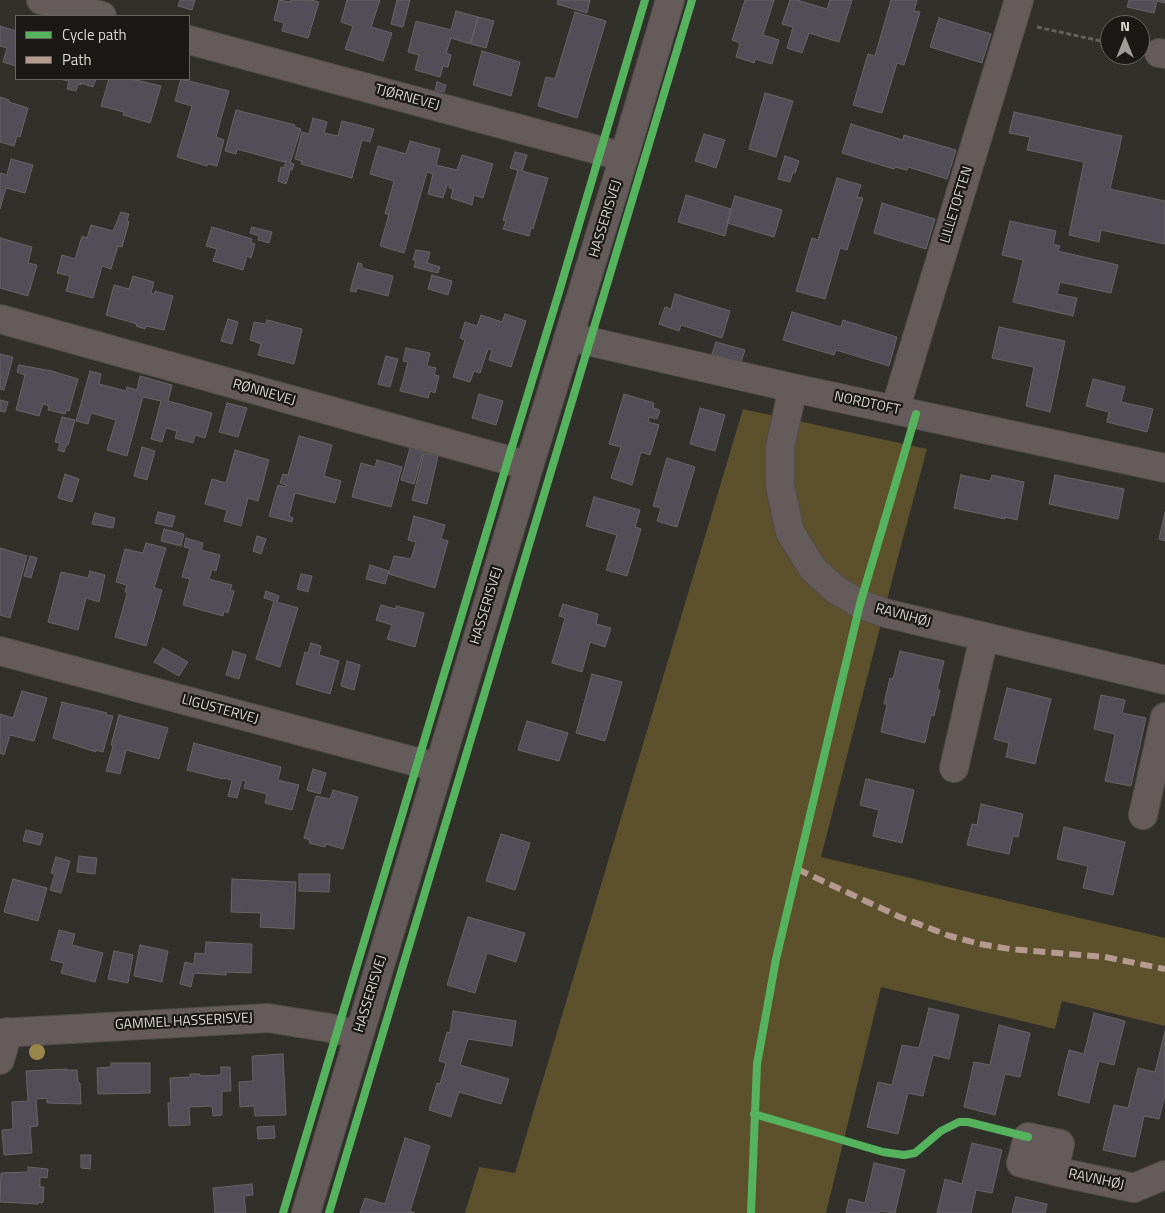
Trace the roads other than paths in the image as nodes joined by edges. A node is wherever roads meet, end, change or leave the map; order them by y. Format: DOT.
graph roads {
  1 [pos="41,0"];
  2 [pos="670,0"];
  3 [pos="1019,0"];
  4 [pos="98,15"];
  5 [pos="190,40"];
  6 [pos="624,157"];
  7 [pos="0,319"];
  8 [pos="570,337"];
  9 [pos="793,388"];
  10 [pos="895,410"];
  11 [pos="529,466"];
  12 [pos="1165,468"];
  13 [pos="984,636"];
  14 [pos="0,651"];
  15 [pos="1165,680"];
  16 [pos="1165,717"];
  17 [pos="439,768"];
  18 [pos="954,768"];
  19 [pos="1143,815"];
  20 [pos="4,1032"];
  21 [pos="358,1035"];
  22 [pos="0,1060"];
  23 [pos="1054,1170"];
  24 [pos="1165,1175"];
  25 [pos="306,1213"];
  1 -- 4 [label="street"];
  2 -- 6 [label="street, HASSERISVEJ"];
  3 -- 10 [label="street, LILLETOFTEN"];
  5 -- 6 [label="street, TJØRNEVEJ"];
  6 -- 8 [label="street, HASSERISVEJ"];
  7 -- 11 [label="street, RØNNEVEJ"];
  8 -- 9 [label="street, NORDTOFT"];
  8 -- 11 [label="street, HASSERISVEJ"];
  9 -- 10 [label="street, NORDTOFT"];
  9 -- 13 [label="street, RAVNHØJ"];
  10 -- 12 [label="street, NORDTOFT"];
  11 -- 17 [label="street, HASSERISVEJ"];
  13 -- 15 [label="street, RAVNHØJ"];
  13 -- 18 [label="street"];
  14 -- 17 [label="street, LIGUSTERVEJ"];
  16 -- 19 [label="street"];
  17 -- 21 [label="street, HASSERISVEJ"];
  20 -- 21 [label="street, GAMMEL HASSERISVEJ"];
  20 -- 22 [label="street, GAMMEL HASSERISVEJ"];
  21 -- 25 [label="street, HASSERISVEJ"];
  23 -- 24 [label="street, RAVNHØJ"];
}
